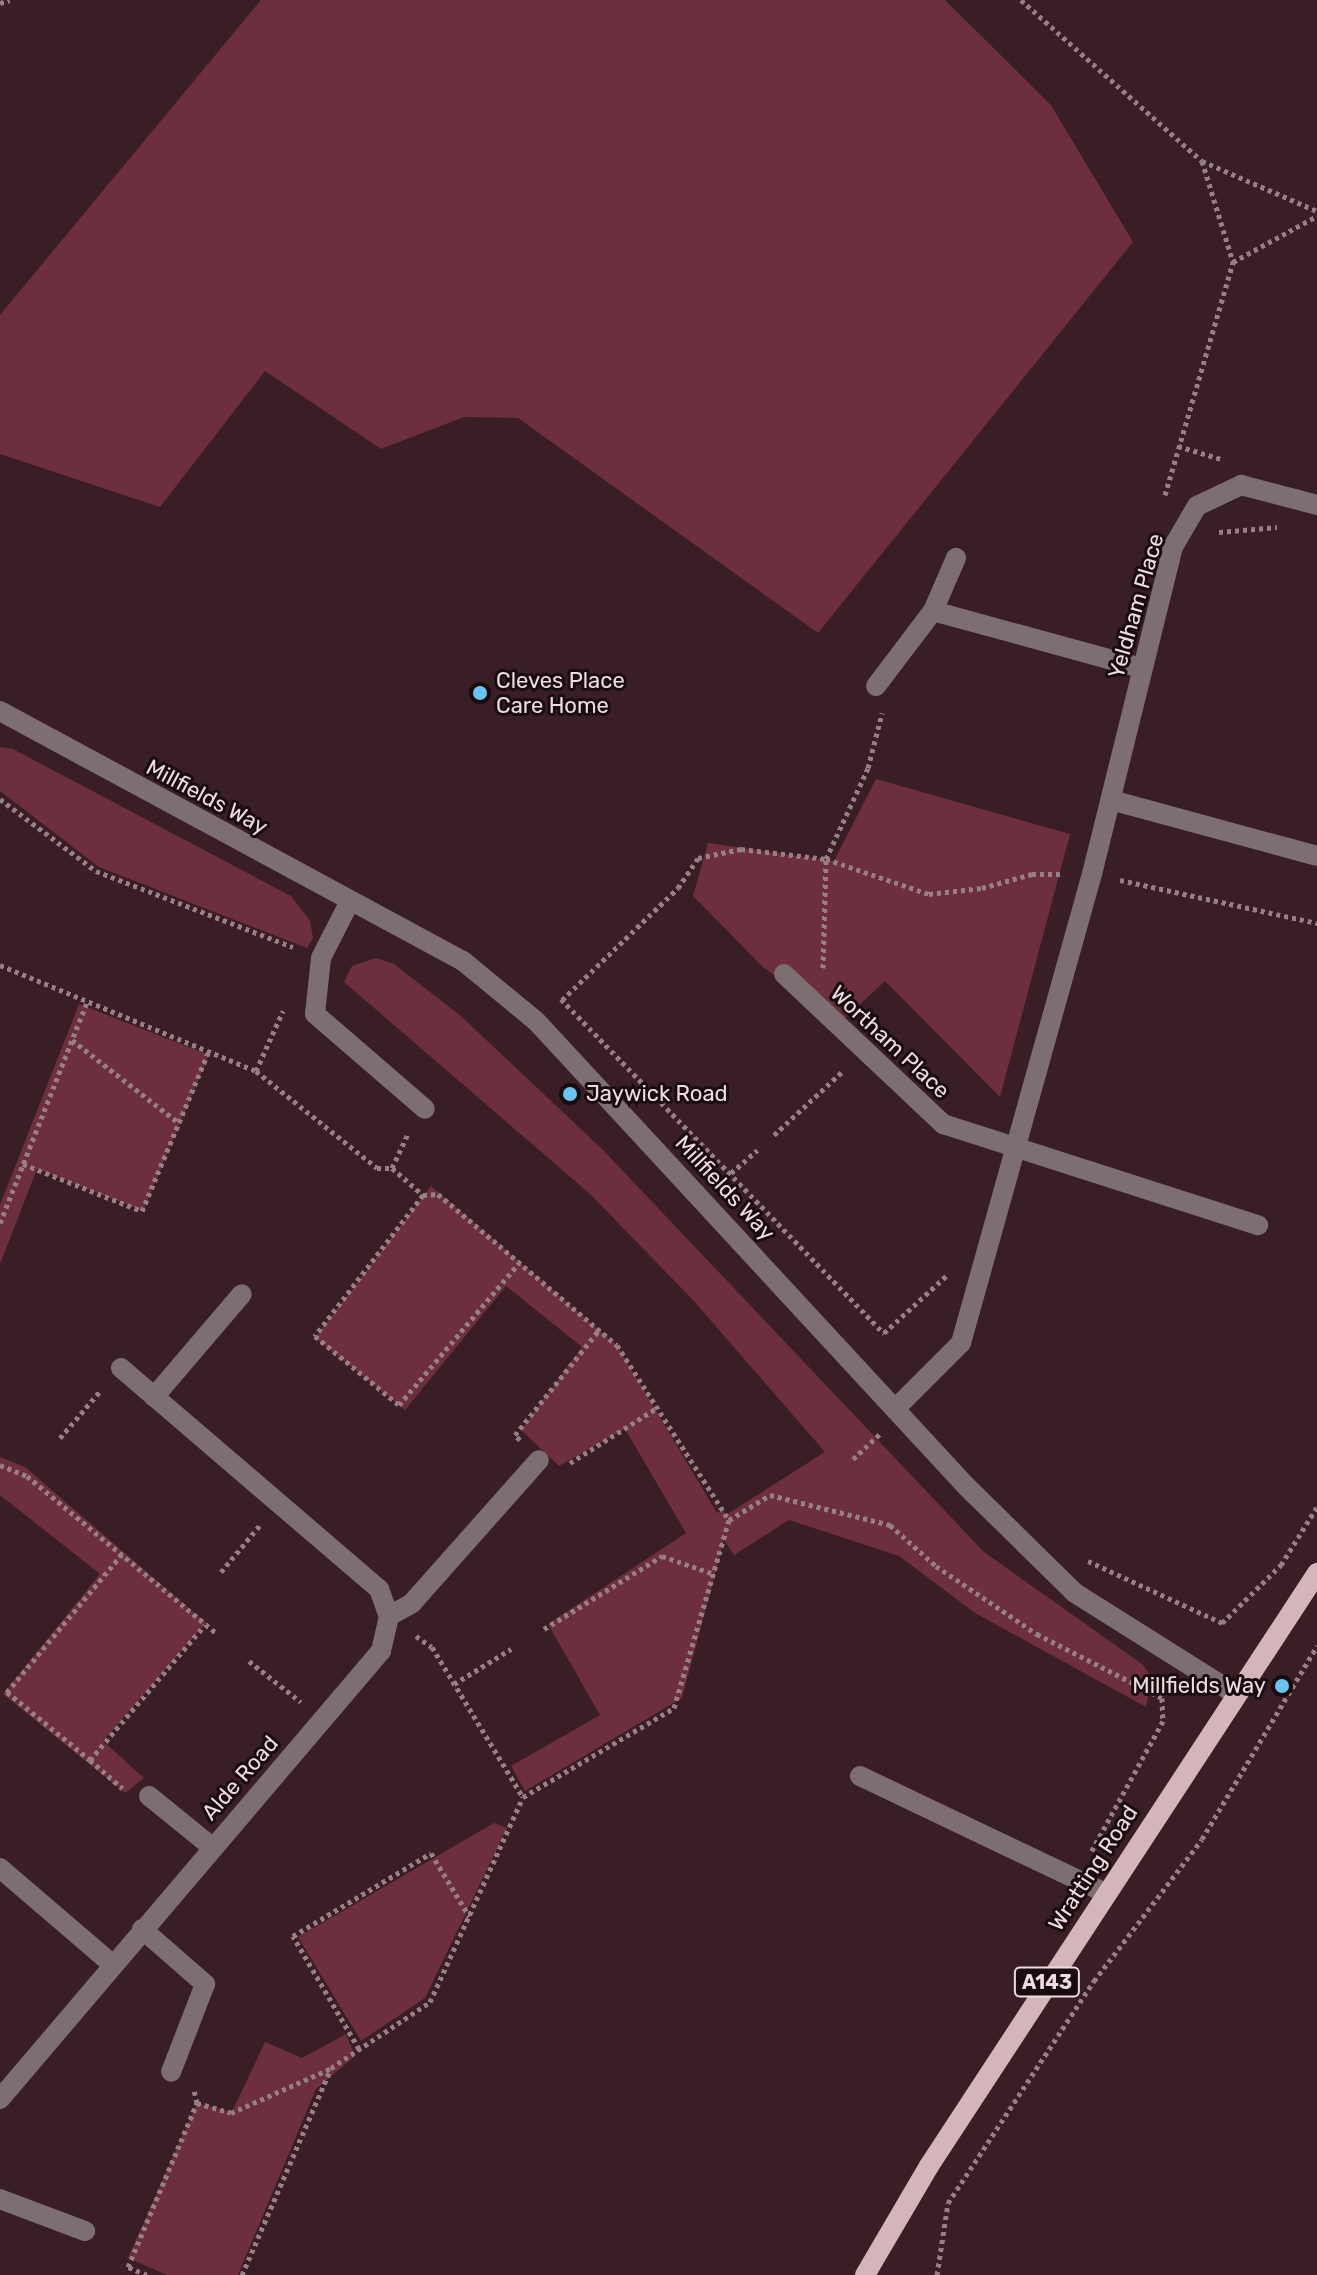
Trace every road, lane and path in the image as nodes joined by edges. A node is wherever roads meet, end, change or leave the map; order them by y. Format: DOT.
graph roads {
  1 [pos="10,0"];
  2 [pos="1021,0"];
  3 [pos="0,3"];
  4 [pos="1202,161"];
  5 [pos="1317,213"];
  6 [pos="1317,505"];
  7 [pos="1292,531"];
  8 [pos="1173,547"];
  9 [pos="956,558"];
  10 [pos="933,611"];
  11 [pos="1142,668"];
  12 [pos="876,686"];
  13 [pos="0,711"];
  14 [pos="0,799"];
  15 [pos="1111,800"];
  16 [pos="1317,856"];
  17 [pos="826,859"];
  18 [pos="1092,874"];
  19 [pos="350,901"];
  20 [pos="1317,923"];
  21 [pos="321,958"];
  22 [pos="0,965"];
  23 [pos="784,974"];
  24 [pos="548,994"];
  25 [pos="289,999"];
  26 [pos="562,1000"];
  27 [pos="87,1002"];
  28 [pos="829,1017"];
  29 [pos="72,1040"];
  30 [pos="209,1051"];
  31 [pos="865,1051"];
  32 [pos="256,1071"];
  33 [pos="425,1109"];
  34 [pos="179,1123"];
  35 [pos="774,1135"];
  36 [pos="757,1150"];
  37 [pos="1015,1151"];
  38 [pos="23,1164"];
  39 [pos="392,1168"];
  40 [pos="731,1173"];
  41 [pos="423,1195"];
  42 [pos="0,1223"];
  43 [pos="1258,1225"];
  44 [pos="519,1263"];
  45 [pos="958,1265"];
  46 [pos="242,1294"];
  47 [pos="599,1330"];
  48 [pos="121,1368"];
  49 [pos="154,1397"];
  50 [pos="657,1408"];
  51 [pos="891,1419"];
  52 [pos="60,1438"];
  53 [pos="853,1459"];
  54 [pos="539,1460"];
  55 [pos="0,1465"];
  56 [pos="34,1468"];
  57 [pos="27,1476"];
  58 [pos="279,1503"];
  59 [pos="1317,1507"];
  60 [pos="729,1520"];
  61 [pos="122,1554"];
  62 [pos="1085,1559"];
  63 [pos="221,1572"];
  64 [pos="1317,1573"];
  65 [pos="714,1574"];
  66 [pos="194,1604"];
  67 [pos="189,1612"];
  68 [pos="389,1616"];
  69 [pos="205,1625"];
  70 [pos="544,1629"];
  71 [pos="216,1633"];
  72 [pos="1317,1646"];
  73 [pos="511,1649"];
  74 [pos="249,1661"];
  75 [pos="454,1684"];
  76 [pos="1237,1695"];
  77 [pos="1162,1698"];
  78 [pos="322,1719"];
  79 [pos="90,1760"];
  80 [pos="860,1776"];
  81 [pos="149,1796"];
  82 [pos="523,1797"];
  83 [pos="212,1847"];
  84 [pos="0,1868"];
  85 [pos="1105,1893"];
  86 [pos="469,1916"];
  87 [pos="142,1929"];
  88 [pos="112,1964"];
  89 [pos="359,2049"];
  90 [pos="331,2068"];
  91 [pos="171,2072"];
  92 [pos="0,2099"];
  93 [pos="197,2103"];
  94 [pos="0,2199"];
  95 [pos="85,2231"];
  96 [pos="147,2275"];
  97 [pos="242,2275"];
  98 [pos="865,2275"];
  99 [pos="937,2275"];
  1 -- 3 [label="path"];
  2 -- 4 [label="path"];
  4 -- 5 [label="path"];
  4 -- 5 [label="path"];
  6 -- 8 [label="street, Yeldham Place"];
  7 -- 8 [label="path"];
  8 -- 11 [label="street, Yeldham Place"];
  9 -- 10 [label="street"];
  10 -- 11 [label="street"];
  10 -- 12 [label="street"];
  11 -- 15 [label="street, Yeldham Place"];
  12 -- 17 [label="path"];
  13 -- 19 [label="street, Millfields Way"];
  14 -- 21 [label="path"];
  15 -- 16 [label="street"];
  15 -- 18 [label="street"];
  17 -- 18 [label="path"];
  17 -- 26 [label="path"];
  17 -- 28 [label="path"];
  18 -- 20 [label="path"];
  18 -- 37 [label="street"];
  19 -- 21 [label="street"];
  19 -- 51 [label="street, Millfields Way"];
  21 -- 33 [label="street"];
  22 -- 27 [label="path"];
  23 -- 28 [label="street, Wortham Place"];
  24 -- 26 [label="path"];
  25 -- 32 [label="path"];
  26 -- 40 [label="path"];
  27 -- 29 [label="path"];
  27 -- 30 [label="path"];
  28 -- 31 [label="street, Wortham Place"];
  29 -- 34 [label="path"];
  29 -- 38 [label="path"];
  30 -- 32 [label="path"];
  30 -- 34 [label="path"];
  31 -- 35 [label="path"];
  31 -- 37 [label="street, Wortham Place"];
  32 -- 39 [label="path"];
  33 -- 39 [label="path"];
  34 -- 38 [label="path"];
  36 -- 40 [label="path"];
  37 -- 43 [label="street, Wortham Place"];
  37 -- 51 [label="street"];
  38 -- 42 [label="path"];
  39 -- 41 [label="path"];
  40 -- 45 [label="path"];
  41 -- 44 [label="path"];
  41 -- 44 [label="path"];
  44 -- 47 [label="path"];
  46 -- 49 [label="street"];
  47 -- 50 [label="path"];
  47 -- 54 [label="path"];
  48 -- 49 [label="street"];
  48 -- 52 [label="path"];
  49 -- 58 [label="street"];
  50 -- 54 [label="path"];
  50 -- 60 [label="path"];
  51 -- 53 [label="path"];
  51 -- 76 [label="street, Millfields Way"];
  54 -- 68 [label="street"];
  55 -- 57 [label="path"];
  56 -- 57 [label="path"];
  57 -- 61 [label="path"];
  58 -- 63 [label="path"];
  58 -- 68 [label="street"];
  59 -- 62 [label="path"];
  60 -- 65 [label="path"];
  60 -- 77 [label="path"];
  61 -- 67 [label="path"];
  61 -- 79 [label="path"];
  64 -- 76 [label="main road, Wratting Road / A143"];
  65 -- 70 [label="path"];
  65 -- 82 [label="path"];
  66 -- 67 [label="path"];
  67 -- 69 [label="path"];
  68 -- 75 [label="path"];
  68 -- 78 [label="street, Alde Road"];
  69 -- 71 [label="path"];
  69 -- 79 [label="path"];
  72 -- 99 [label="path"];
  73 -- 75 [label="path"];
  74 -- 78 [label="path"];
  75 -- 82 [label="path"];
  76 -- 85 [label="main road, Wratting Road / A143"];
  78 -- 83 [label="street, Alde Road"];
  79 -- 81 [label="path"];
  80 -- 85 [label="street"];
  81 -- 83 [label="street"];
  82 -- 86 [label="path"];
  83 -- 87 [label="street, Alde Road"];
  84 -- 88 [label="street"];
  85 -- 98 [label="main road, Wratting Road / A143"];
  86 -- 89 [label="path"];
  86 -- 89 [label="path"];
  87 -- 88 [label="street, Alde Road"];
  87 -- 91 [label="street"];
  88 -- 92 [label="street, Alde Road"];
  89 -- 90 [label="path"];
  90 -- 93 [label="path"];
  90 -- 97 [label="path"];
  91 -- 93 [label="path"];
  93 -- 96 [label="path"];
  94 -- 95 [label="street"];
}
